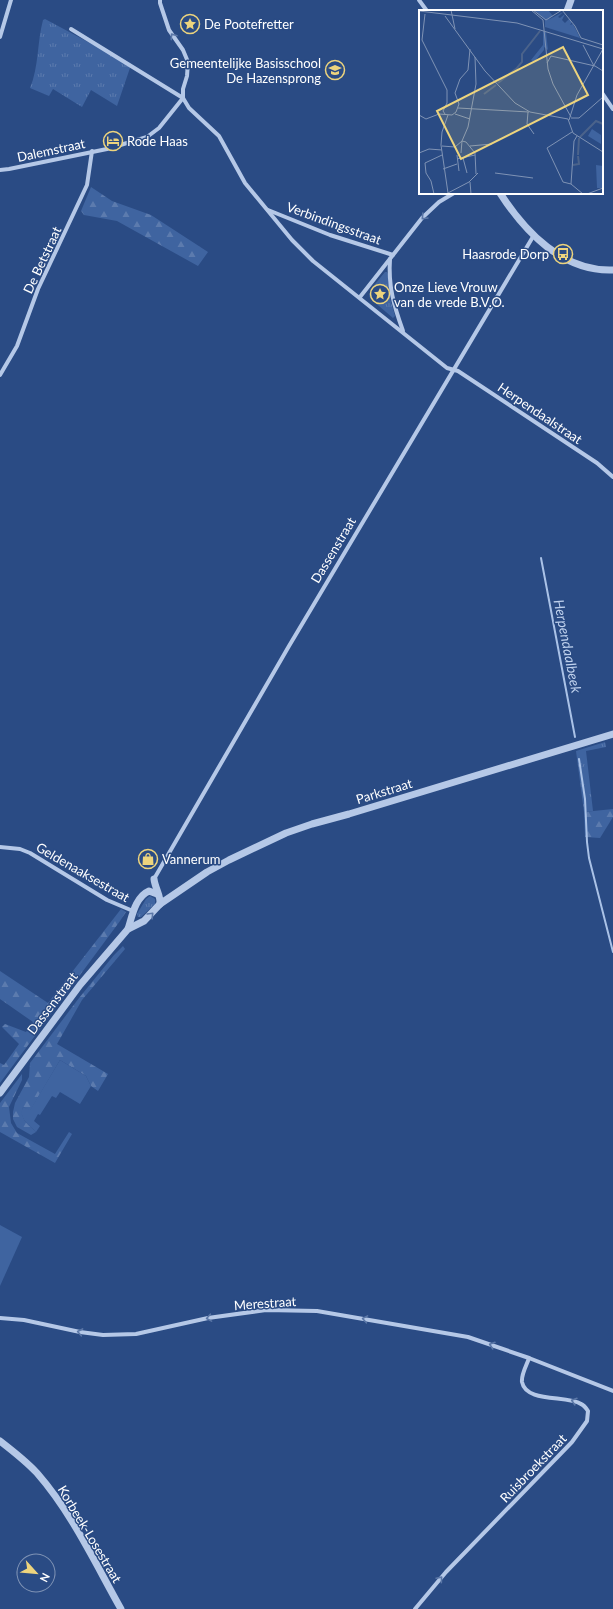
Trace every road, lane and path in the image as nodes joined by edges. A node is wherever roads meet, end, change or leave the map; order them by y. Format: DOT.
graph roads {
  1 [pos="11,0"];
  2 [pos="160,0"];
  3 [pos="419,0"];
  4 [pos="571,0"];
  5 [pos="426,10"];
  6 [pos="567,10"];
  7 [pos="2,22"];
  8 [pos="71,30"];
  9 [pos="0,37"];
  10 [pos="603,94"];
  11 [pos="183,98"];
  12 [pos="613,109"];
  13 [pos="92,151"];
  14 [pos="0,170"];
  15 [pos="452,194"];
  16 [pos="501,194"];
  17 [pos="268,210"];
  18 [pos="534,235"];
  19 [pos="393,255"];
  20 [pos="390,259"];
  21 [pos="613,270"];
  22 [pos="360,297"];
  23 [pos="403,332"];
  24 [pos="453,370"];
  25 [pos="0,375"];
  26 [pos="613,477"];
  27 [pos="613,734"];
  28 [pos="0,847"];
  29 [pos="154,879"];
  30 [pos="146,892"];
  31 [pos="158,894"];
  32 [pos="173,895"];
  33 [pos="160,904"];
  34 [pos="133,913"];
  35 [pos="140,924"];
  36 [pos="128,929"];
  37 [pos="0,1093"];
  38 [pos="0,1318"];
  39 [pos="529,1358"];
  40 [pos="613,1391"];
  41 [pos="0,1441"];
  42 [pos="121,1609"];
  43 [pos="415,1609"];
  1 -- 7 [label="street"];
  11 -- 2 [label="street, one-way"];
  3 -- 5 [label="street"];
  4 -- 6 [label="street"];
  7 -- 9 [label="street"];
  8 -- 11 [label="street"];
  10 -- 12 [label="street"];
  11 -- 13 [label="street, Dalemstraat"];
  11 -- 17 [label="street, Herpendaalstraat"];
  13 -- 14 [label="street, Dalemstraat"];
  13 -- 25 [label="street, De Betstraat"];
  15 -- 19 [label="street, Verbindingsstraat, one-way"];
  16 -- 18 [label="street"];
  17 -- 19 [label="street, Verbindingsstraat"];
  17 -- 22 [label="street, Herpendaalstraat"];
  18 -- 21 [label="street"];
  18 -- 24 [label="street, Dassenstraat"];
  19 -- 20 [label="street, Verbindingsstraat"];
  20 -- 22 [label="street, Verbindingsstraat"];
  20 -- 23 [label="street, Verbindingsstraat"];
  22 -- 23 [label="street, Herpendaalstraat"];
  23 -- 24 [label="street, Herpendaalstraat"];
  24 -- 26 [label="street, Herpendaalstraat"];
  24 -- 29 [label="street, Dassenstraat"];
  27 -- 32 [label="street, Parkstraat"];
  28 -- 34 [label="street, Geldenaaksestraat"];
  29 -- 30 [label="street, Dassenstraat"];
  29 -- 31 [label="street"];
  30 -- 31 [label="street"];
  30 -- 34 [label="street, Dassenstraat"];
  31 -- 32 [label="street"];
  31 -- 33 [label="street"];
  32 -- 33 [label="street, Parkstraat"];
  35 -- 33 [label="street, Parkstraat, one-way"];
  34 -- 35 [label="street"];
  34 -- 36 [label="street, Dassenstraat"];
  35 -- 36 [label="street, Dassenstraat"];
  36 -- 37 [label="street, Dassenstraat"];
  39 -- 38 [label="street, Merestraat, one-way"];
  39 -- 40 [label="street, Merestraat"];
  43 -- 39 [label="street, Ruisbroekstraat, one-way"];
  41 -- 42 [label="street, Korbeek-Losestraat"];
}
